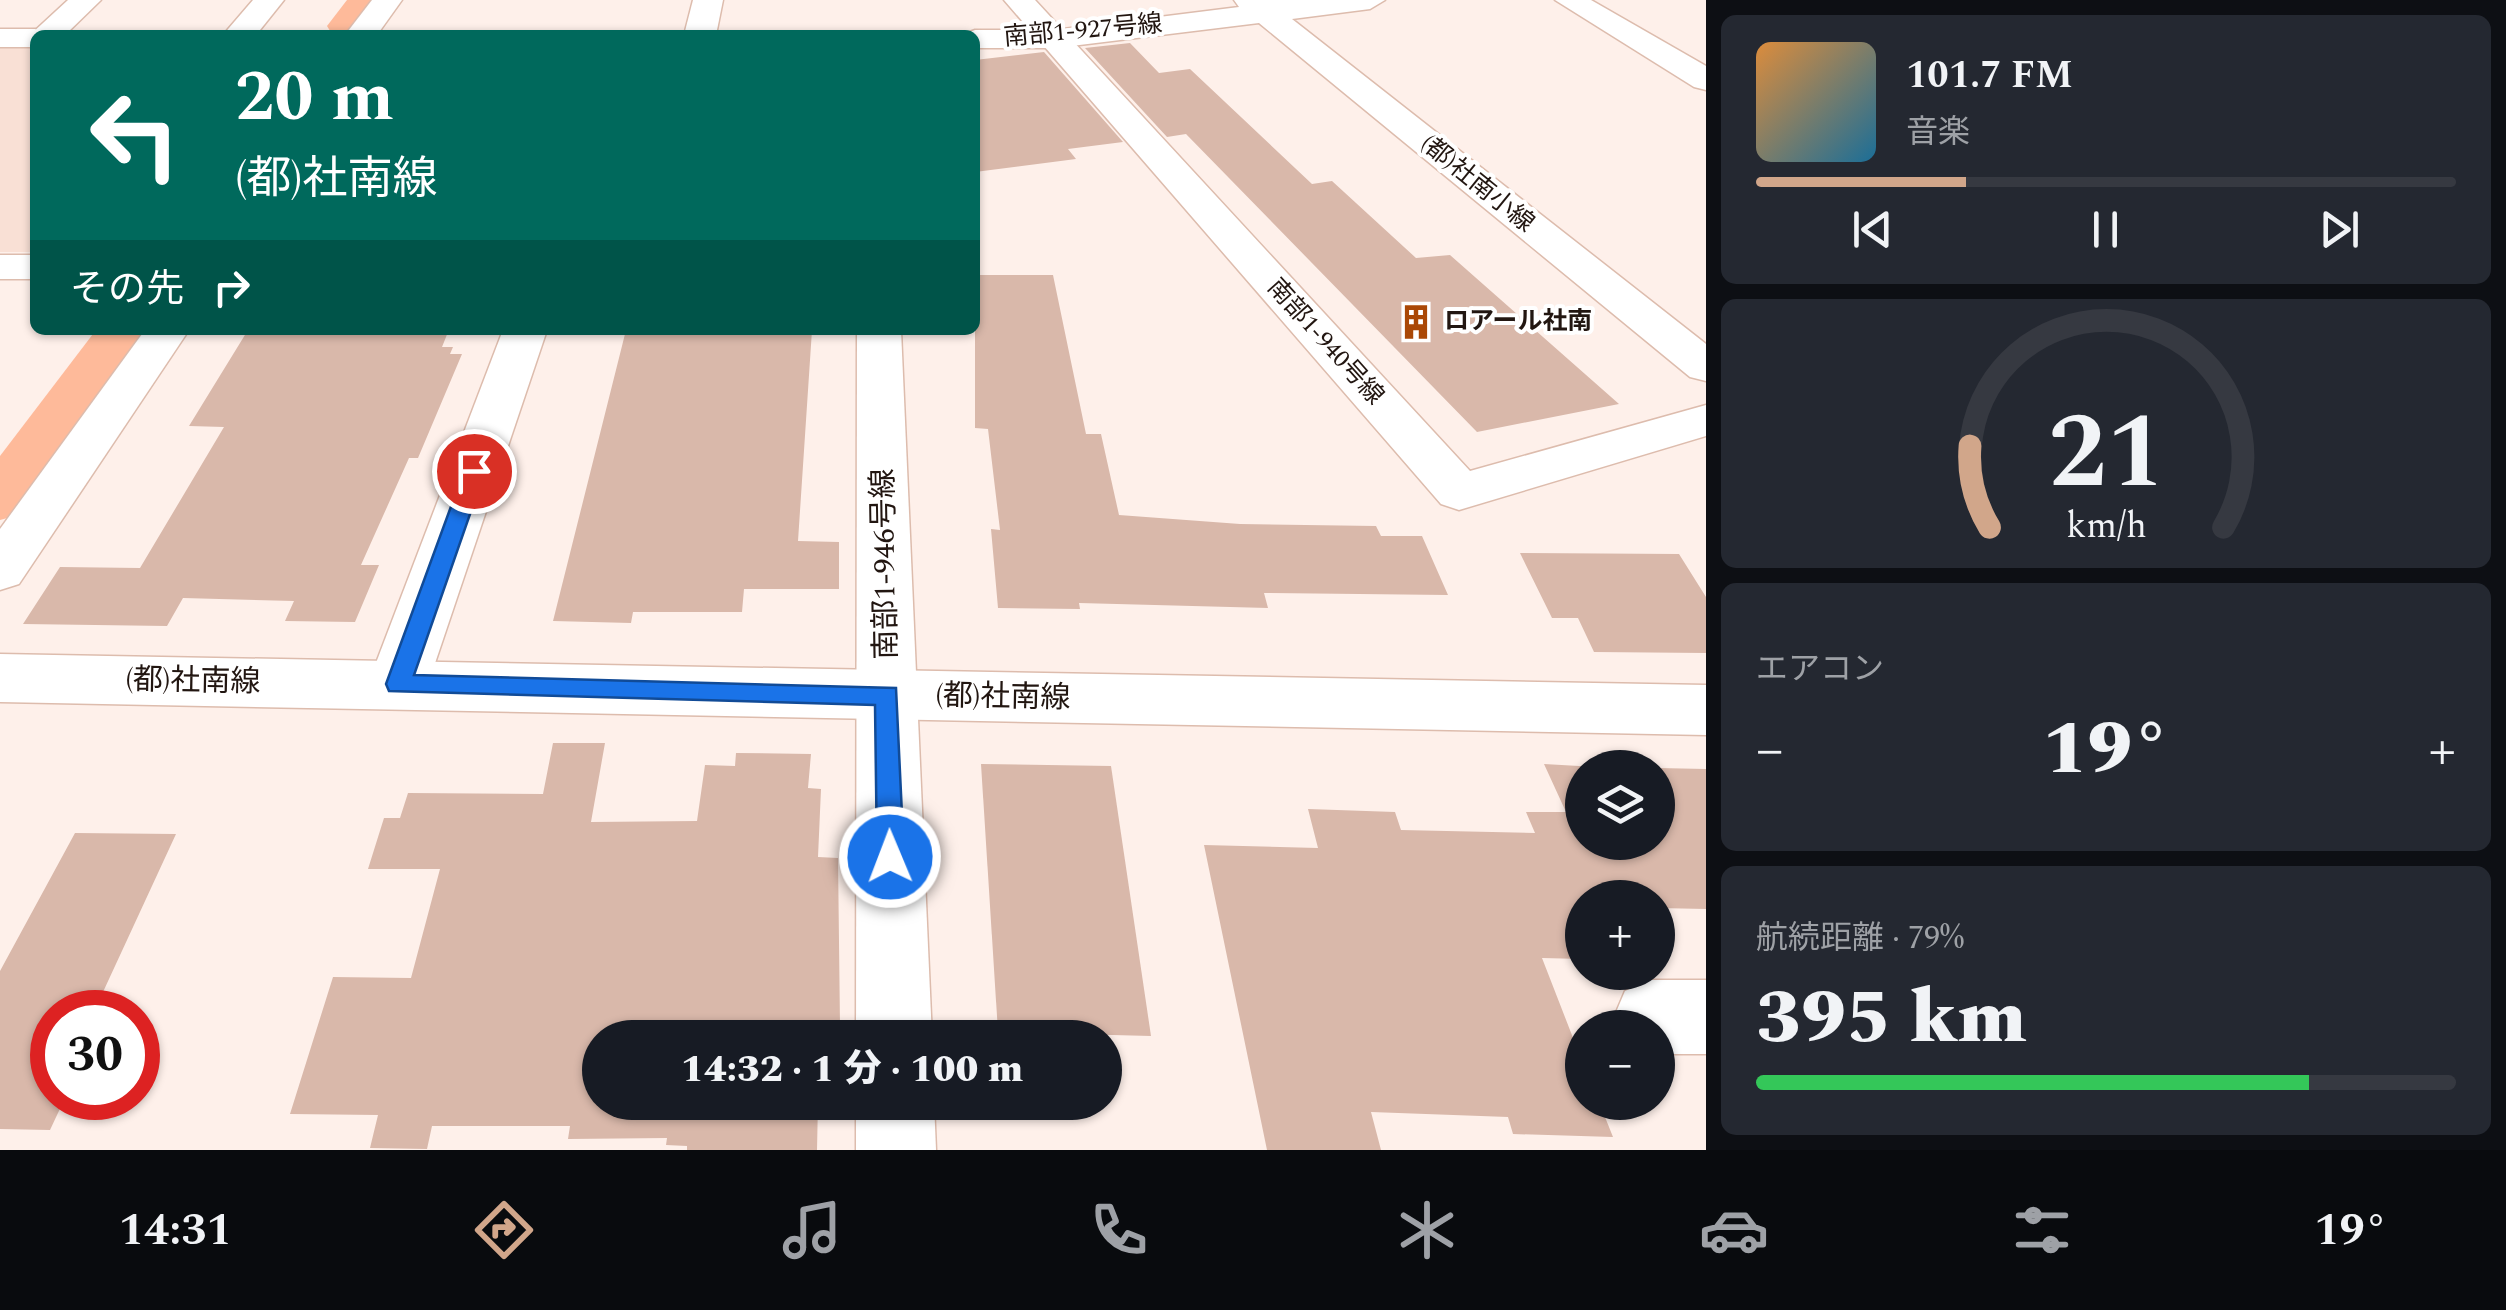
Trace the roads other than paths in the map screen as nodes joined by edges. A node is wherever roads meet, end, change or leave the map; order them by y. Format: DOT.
graph roads {
  1 [pos="86,0"];
  2 [pos="269,0"];
  3 [pos="387,0"];
  4 [pos="708,0"];
  5 [pos="1019,0"];
  6 [pos="1370,0"];
  7 [pos="1570,0"];
  8 [pos="1256,6"];
  9 [pos="52,30"];
  10 [pos="242,30"];
  11 [pos="365,30"];
  12 [pos="701,30"];
  13 [pos="0,38"];
  14 [pos="30,38"];
  15 [pos="980,39"];
  16 [pos="1055,39"];
  17 [pos="1706,80"];
  18 [pos="0,267"];
  19 [pos="30,267"];
  20 [pos="164,335"];
  21 [pos="523,335"];
  22 [pos="879,335"];
  23 [pos="1706,367"];
  24 [pos="1706,420"];
  25 [pos="0,570"];
  26 [pos="0,678"];
  27 [pos="398,684"];
  28 [pos="887,695"];
  29 [pos="1706,710"];
  30 [pos="894,1020"];
  31 [pos="895,1120"];
  32 [pos="896,1150"];
  1 -- 9 [label="street"];
  2 -- 10 [label="street"];
  3 -- 11 [label="street"];
  4 -- 12 [label="street"];
  5 -- 16 [label="street, 南部1-940号線"];
  6 -- 8 [label="street, 南部1-927号線"];
  7 -- 17 [label="street"];
  8 -- 16 [label="street, 南部1-927号線"];
  8 -- 23 [label="street, (都)社南小線"];
  13 -- 14 [label="street"];
  15 -- 16 [label="street, 南部1-927号線"];
  16 -- 24 [label="street, 南部1-940号線"];
  18 -- 19 [label="street"];
  20 -- 25 [label="street"];
  21 -- 27 [label="street"];
  22 -- 28 [label="street, 南部1-946号線"];
  26 -- 27 [label="street, (都)社南線"];
  27 -- 28 [label="street, (都)社南線"];
  28 -- 29 [label="street, (都)社南線"];
  28 -- 30 [label="street, 南部1-946号線"];
  31 -- 32 [label="street"];
}
